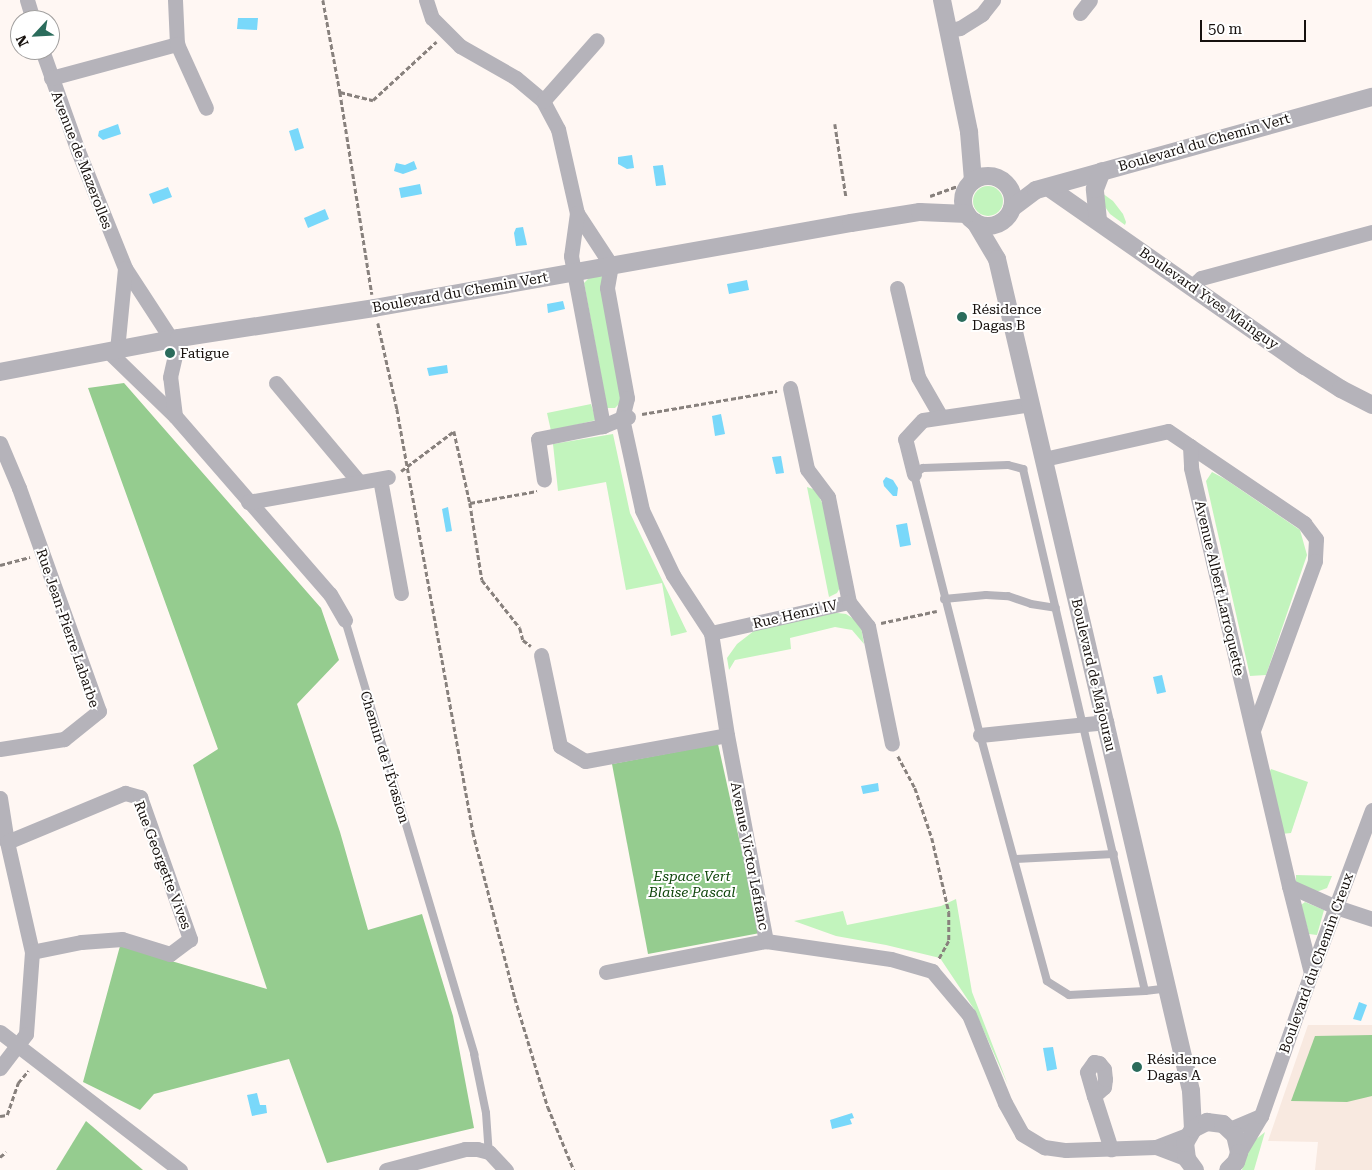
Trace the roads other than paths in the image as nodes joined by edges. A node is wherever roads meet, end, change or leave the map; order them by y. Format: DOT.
graph roads {
  1 [pos="175,0"];
  2 [pos="426,0"];
  3 [pos="942,0"];
  4 [pos="993,0"];
  5 [pos="1090,0"];
  6 [pos="1080,12"];
  7 [pos="948,30"];
  8 [pos="597,40"];
  9 [pos="177,44"];
  10 [pos="45,60"];
  11 [pos="51,78"];
  12 [pos="1372,97"];
  13 [pos="543,101"];
  14 [pos="206,108"];
  15 [pos="1102,171"];
  16 [pos="982,182"];
  17 [pos="1042,188"];
  18 [pos="920,212"];
  19 [pos="577,213"];
  20 [pos="1009,214"];
  21 [pos="971,218"];
  22 [pos="1098,220"];
  23 [pos="1370,237"];
  24 [pos="997,259"];
  25 [pos="611,265"];
  26 [pos="125,268"];
  27 [pos="575,271"];
  28 [pos="1192,286"];
  29 [pos="897,288"];
  30 [pos="175,339"];
  31 [pos="113,351"];
  32 [pos="0,372"];
  33 [pos="276,383"];
  34 [pos="790,388"];
  35 [pos="1031,404"];
  36 [pos="1372,405"];
  37 [pos="175,416"];
  38 [pos="625,417"];
  39 [pos="941,417"];
  40 [pos="603,426"];
  41 [pos="0,443"];
  42 [pos="1190,446"];
  43 [pos="1044,459"];
  44 [pos="914,474"];
  45 [pos="544,480"];
  46 [pos="358,482"];
  47 [pos="248,502"];
  48 [pos="401,593"];
  49 [pos="944,599"];
  50 [pos="849,602"];
  51 [pos="1056,608"];
  52 [pos="345,620"];
  53 [pos="711,632"];
  54 [pos="541,655"];
  55 [pos="1106,722"];
  56 [pos="1084,725"];
  57 [pos="1253,730"];
  58 [pos="727,735"];
  59 [pos="980,735"];
  60 [pos="892,744"];
  61 [pos="0,749"];
  62 [pos="0,798"];
  63 [pos="1372,810"];
  64 [pos="7,842"];
  65 [pos="1114,854"];
  66 [pos="1015,859"];
  67 [pos="1289,886"];
  68 [pos="1336,907"];
  69 [pos="1372,919"];
  70 [pos="766,941"];
  71 [pos="32,952"];
  72 [pos="606,972"];
  73 [pos="1311,972"];
  74 [pos="1168,988"];
  75 [pos="1145,991"];
  76 [pos="0,1032"];
  77 [pos="18,1046"];
  78 [pos="0,1068"];
  79 [pos="1094,1096"];
  80 [pos="1261,1116"];
  81 [pos="1230,1128"];
  82 [pos="1196,1129"];
  83 [pos="1156,1147"];
  84 [pos="1111,1149"];
  85 [pos="483,1150"];
  86 [pos="1238,1153"];
  87 [pos="1191,1165"];
  88 [pos="180,1170"];
  89 [pos="386,1170"];
  90 [pos="506,1170"];
  91 [pos="1228,1170"];
  1 -- 9 [label="street"];
  2 -- 13 [label="street"];
  3 -- 7 [label="street"];
  4 -- 7 [label="street"];
  5 -- 6 [label="street"];
  7 -- 16 [label="street"];
  8 -- 13 [label="street"];
  9 -- 11 [label="street"];
  9 -- 14 [label="street"];
  10 -- 11 [label="street, Avenue de Mazerolles"];
  11 -- 26 [label="street, Avenue de Mazerolles"];
  12 -- 15 [label="street, Boulevard du Chemin Vert"];
  13 -- 19 [label="street"];
  15 -- 17 [label="street, Boulevard du Chemin Vert"];
  15 -- 22 [label="street"];
  16 -- 17 [label="street"];
  16 -- 18 [label="street, Boulevard du Chemin Vert"];
  16 -- 20 [label="street"];
  16 -- 21 [label="street"];
  17 -- 20 [label="street, Boulevard du Chemin Vert"];
  17 -- 22 [label="street, Boulevard Yves Mainguy"];
  18 -- 21 [label="street, Boulevard du Chemin Vert"];
  18 -- 25 [label="street, Boulevard du Chemin Vert"];
  19 -- 25 [label="street"];
  19 -- 27 [label="street"];
  20 -- 21 [label="street"];
  20 -- 24 [label="street, Boulevard de Majourau"];
  21 -- 24 [label="street, Boulevard de Majourau"];
  22 -- 28 [label="street, Boulevard Yves Mainguy"];
  23 -- 28 [label="street"];
  24 -- 35 [label="street, Boulevard de Majourau"];
  25 -- 27 [label="street, Boulevard du Chemin Vert"];
  25 -- 38 [label="street, Avenue Victor Lefranc"];
  26 -- 30 [label="street, Avenue de Mazerolles"];
  26 -- 31 [label="street, Avenue de Mazerolles"];
  27 -- 30 [label="street, Boulevard du Chemin Vert"];
  27 -- 40 [label="street"];
  28 -- 36 [label="street, Boulevard Yves Mainguy"];
  29 -- 39 [label="street"];
  30 -- 31 [label="street, Boulevard du Chemin Vert"];
  30 -- 37 [label="street"];
  31 -- 32 [label="street, Boulevard du Chemin Vert"];
  31 -- 37 [label="street, Chemin de l'Évasion"];
  33 -- 46 [label="street"];
  34 -- 50 [label="street"];
  35 -- 39 [label="street"];
  35 -- 43 [label="street, Boulevard de Majourau"];
  37 -- 47 [label="street, Chemin de l'Évasion"];
  38 -- 40 [label="street"];
  38 -- 53 [label="street, Avenue Victor Lefranc"];
  39 -- 44 [label="street"];
  40 -- 45 [label="street"];
  41 -- 61 [label="street, Rue Jean-Pierre Labarbe"];
  42 -- 43 [label="street"];
  42 -- 57 [label="street, Avenue Albert Larroquette"];
  42 -- 57 [label="street"];
  43 -- 55 [label="street, Boulevard de Majourau"];
  44 -- 49 [label="lane"];
  44 -- 51 [label="lane"];
  46 -- 47 [label="street"];
  46 -- 48 [label="street"];
  47 -- 52 [label="street, Chemin de l'Évasion"];
  49 -- 51 [label="lane"];
  49 -- 59 [label="lane"];
  50 -- 53 [label="street, Rue Henri IV"];
  50 -- 60 [label="street, Rue Henri IV"];
  51 -- 56 [label="lane"];
  52 -- 85 [label="lane, Chemin de l'Évasion"];
  53 -- 58 [label="street, Avenue Victor Lefranc"];
  54 -- 58 [label="street"];
  55 -- 56 [label="street"];
  55 -- 74 [label="street, Boulevard de Majourau"];
  56 -- 59 [label="street"];
  56 -- 65 [label="lane"];
  57 -- 67 [label="street, Avenue Albert Larroquette"];
  58 -- 70 [label="street, Avenue Victor Lefranc"];
  59 -- 66 [label="lane"];
  62 -- 64 [label="street"];
  63 -- 68 [label="street, Boulevard du Chemin Creux"];
  64 -- 71 [label="street"];
  64 -- 71 [label="street, Rue Georgette Vives"];
  65 -- 66 [label="lane"];
  65 -- 75 [label="lane"];
  66 -- 75 [label="lane"];
  67 -- 68 [label="street"];
  67 -- 73 [label="street, Avenue Albert Larroquette"];
  68 -- 69 [label="street"];
  68 -- 73 [label="street, Boulevard du Chemin Creux"];
  70 -- 72 [label="street"];
  70 -- 84 [label="street, Avenue Victor Lefranc"];
  71 -- 77 [label="street"];
  73 -- 80 [label="street, Boulevard du Chemin Creux"];
  74 -- 75 [label="lane"];
  74 -- 82 [label="street, Boulevard de Majourau"];
  76 -- 77 [label="street"];
  77 -- 78 [label="street"];
  77 -- 88 [label="street"];
  79 -- 84 [label="street"];
  80 -- 81 [label="street"];
  80 -- 86 [label="street, Boulevard du Chemin Creux"];
  81 -- 82 [label="street"];
  81 -- 86 [label="street"];
  82 -- 83 [label="street"];
  82 -- 87 [label="street"];
  83 -- 84 [label="street"];
  83 -- 87 [label="street"];
  85 -- 89 [label="street"];
  85 -- 90 [label="street"];
  86 -- 91 [label="street"];
}
